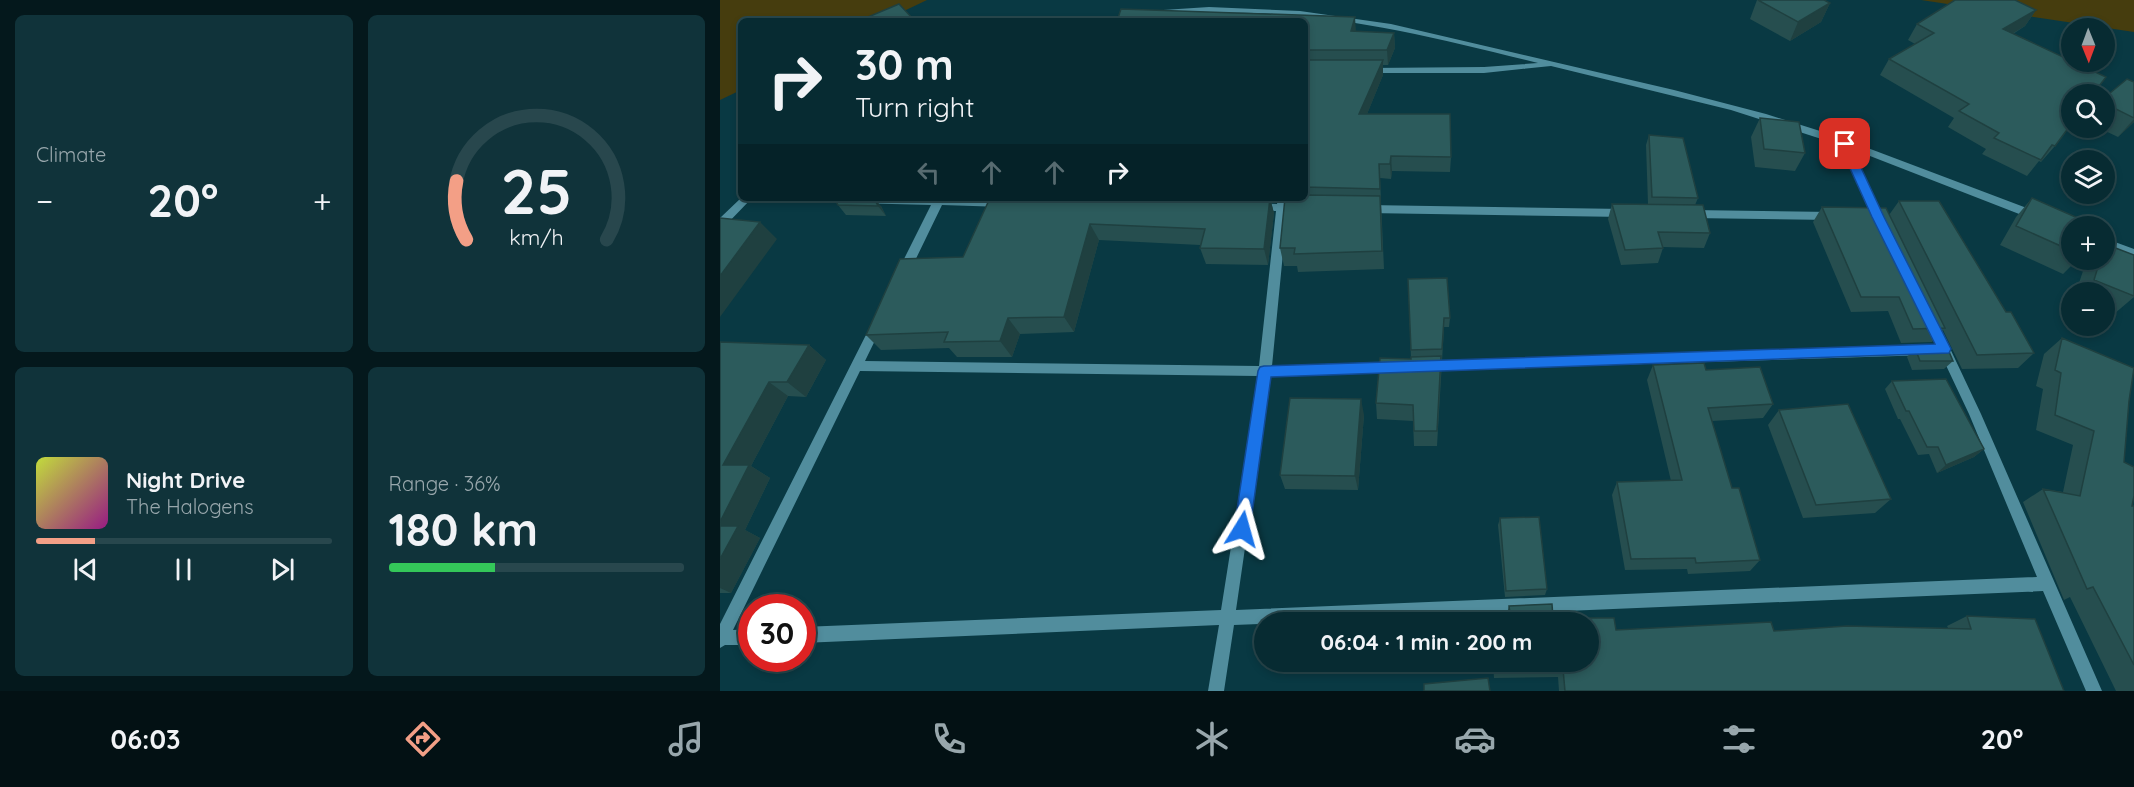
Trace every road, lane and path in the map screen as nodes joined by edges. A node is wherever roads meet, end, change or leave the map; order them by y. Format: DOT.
graph roads {
  1 [pos="1193,4"];
  2 [pos="1150,15"];
  3 [pos="1557,64"];
  4 [pos="1360,71"];
  5 [pos="1845,144"];
  6 [pos="744,201"];
  7 [pos="939,201"];
  8 [pos="967,201"];
  9 [pos="1022,203"];
  10 [pos="1283,203"];
  11 [pos="1247,207"];
  12 [pos="1306,208"];
  13 [pos="1354,209"];
  14 [pos="1640,213"];
  15 [pos="1676,214"];
  16 [pos="1843,216"];
  17 [pos="2050,221"];
  18 [pos="720,224"];
  19 [pos="1888,237"];
  20 [pos="2115,246"];
  21 [pos="2134,253"];
  22 [pos="898,284"];
  23 [pos="1924,308"];
  24 [pos="882,315"];
  25 [pos="1945,349"];
  26 [pos="856,366"];
  27 [pos="1264,371"];
  28 [pos="2045,584"];
  29 [pos="1228,619"];
  30 [pos="816,634"];
  31 [pos="738,638"];
  32 [pos="720,639"];
  33 [pos="1216,691"];
  34 [pos="2094,691"];
  1 -- 2 [label="street"];
  1 -- 3 [label="street"];
  3 -- 4 [label="street"];
  3 -- 5 [label="street"];
  5 -- 17 [label="street"];
  5 -- 19 [label="street"];
  6 -- 18 [label="street"];
  7 -- 22 [label="street"];
  8 -- 9 [label="street"];
  10 -- 11 [label="street"];
  10 -- 12 [label="street"];
  10 -- 27 [label="street"];
  13 -- 14 [label="street"];
  15 -- 16 [label="street"];
  20 -- 21 [label="street"];
  23 -- 25 [label="street"];
  24 -- 26 [label="street"];
  25 -- 27 [label="street"];
  25 -- 28 [label="street"];
  26 -- 27 [label="street"];
  26 -- 32 [label="street"];
  27 -- 29 [label="street"];
  28 -- 29 [label="street"];
  28 -- 34 [label="street"];
  29 -- 30 [label="street"];
  29 -- 33 [label="street"];
  31 -- 32 [label="street"];
}
